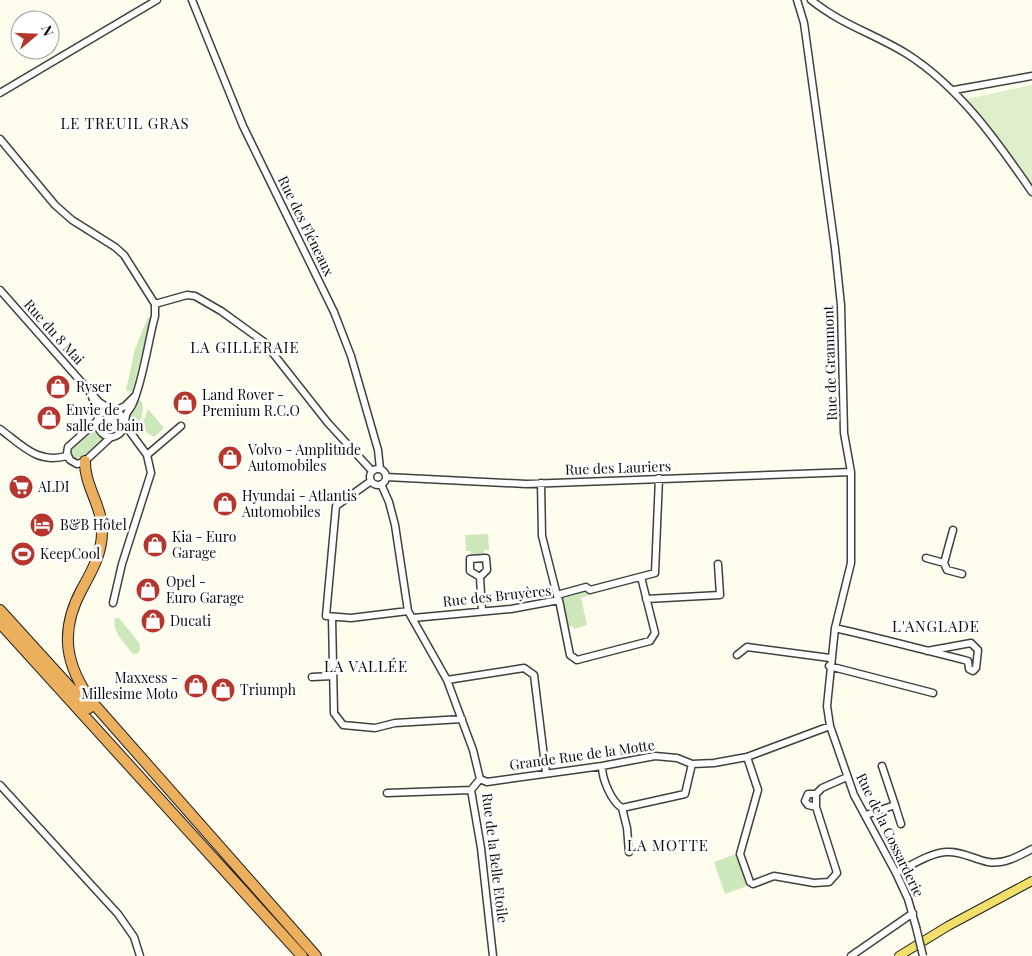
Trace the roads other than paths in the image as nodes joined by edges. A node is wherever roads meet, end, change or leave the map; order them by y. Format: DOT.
graph roads {
  1 [pos="157,0"];
  2 [pos="192,0"];
  3 [pos="797,0"];
  4 [pos="811,0"];
  5 [pos="1032,76"];
  6 [pos="954,90"];
  7 [pos="0,93"];
  8 [pos="0,139"];
  9 [pos="1032,192"];
  10 [pos="0,290"];
  11 [pos="3,299"];
  12 [pos="155,304"];
  13 [pos="90,391"];
  14 [pos="136,396"];
  15 [pos="113,409"];
  16 [pos="98,418"];
  17 [pos="125,423"];
  18 [pos="181,426"];
  19 [pos="0,429"];
  20 [pos="115,436"];
  21 [pos="133,440"];
  22 [pos="147,455"];
  23 [pos="68,456"];
  24 [pos="85,461"];
  25 [pos="380,469"];
  26 [pos="372,472"];
  27 [pos="851,472"];
  28 [pos="386,477"];
  29 [pos="659,478"];
  30 [pos="372,481"];
  31 [pos="541,483"];
  32 [pos="381,484"];
  33 [pos="953,530"];
  34 [pos="926,558"];
  35 [pos="944,563"];
  36 [pos="718,564"];
  37 [pos="962,574"];
  38 [pos="480,577"];
  39 [pos="640,577"];
  40 [pos="558,597"];
  41 [pos="646,599"];
  42 [pos="113,603"];
  43 [pos="0,610"];
  44 [pos="408,611"];
  45 [pos="482,611"];
  46 [pos="332,617"];
  47 [pos="414,618"];
  48 [pos="0,623"];
  49 [pos="835,628"];
  50 [pos="927,651"];
  51 [pos="737,655"];
  52 [pos="830,658"];
  53 [pos="830,666"];
  54 [pos="333,676"];
  55 [pos="312,677"];
  56 [pos="446,680"];
  57 [pos="933,693"];
  58 [pos="462,719"];
  59 [pos="830,726"];
  60 [pos="747,757"];
  61 [pos="692,764"];
  62 [pos="602,766"];
  63 [pos="882,766"];
  64 [pos="546,773"];
  65 [pos="847,777"];
  66 [pos="480,780"];
  67 [pos="0,785"];
  68 [pos="472,790"];
  69 [pos="387,793"];
  70 [pos="816,794"];
  71 [pos="895,805"];
  72 [pos="816,806"];
  73 [pos="622,808"];
  74 [pos="866,815"];
  75 [pos="902,824"];
  76 [pos="1032,849"];
  77 [pos="629,852"];
  78 [pos="896,873"];
  79 [pos="1032,881"];
  80 [pos="913,913"];
  81 [pos="283,919"];
  82 [pos="140,956"];
  83 [pos="302,956"];
  84 [pos="316,956"];
  85 [pos="493,956"];
  86 [pos="851,956"];
  87 [pos="899,956"];
  88 [pos="923,956"];
  1 -- 7 [label="street"];
  2 -- 25 [label="street, Rue des Fléneaux"];
  3 -- 27 [label="street, Rue de Grammont"];
  4 -- 6 [label="street"];
  5 -- 6 [label="street"];
  6 -- 9 [label="street"];
  8 -- 12 [label="street"];
  10 -- 11 [label="street, Rue du 8 Mai"];
  11 -- 13 [label="street, Rue du 8 Mai"];
  12 -- 14 [label="street"];
  12 -- 26 [label="street"];
  13 -- 15 [label="street"];
  13 -- 16 [label="street"];
  14 -- 15 [label="street"];
  14 -- 17 [label="street"];
  15 -- 16 [label="street"];
  15 -- 17 [label="street"];
  16 -- 20 [label="street"];
  16 -- 23 [label="street"];
  17 -- 20 [label="street"];
  17 -- 21 [label="street"];
  18 -- 22 [label="street"];
  19 -- 23 [label="street"];
  20 -- 21 [label="street"];
  20 -- 24 [label="street"];
  21 -- 22 [label="street"];
  22 -- 42 [label="street"];
  23 -- 24 [label="street"];
  24 -- 81 [label="highway"];
  25 -- 26 [label="street"];
  25 -- 28 [label="street"];
  26 -- 30 [label="street"];
  27 -- 29 [label="street, Rue des Lauriers"];
  27 -- 49 [label="street, Rue de Grammont"];
  28 -- 31 [label="street, Rue des Lauriers"];
  28 -- 32 [label="street"];
  29 -- 31 [label="street, Rue des Lauriers"];
  29 -- 39 [label="street"];
  30 -- 32 [label="street"];
  30 -- 46 [label="street"];
  31 -- 40 [label="street"];
  32 -- 44 [label="street"];
  33 -- 35 [label="street"];
  34 -- 35 [label="street"];
  35 -- 37 [label="street"];
  36 -- 41 [label="street"];
  38 -- 45 [label="street"];
  39 -- 40 [label="street"];
  39 -- 41 [label="street, Rue des Bruyères"];
  40 -- 41 [label="street, Rue des Bruyères"];
  40 -- 45 [label="street, Rue des Bruyères"];
  43 -- 81 [label="highway"];
  44 -- 46 [label="street"];
  44 -- 47 [label="street, Rue de la Belle Etoile"];
  45 -- 47 [label="street, Rue des Bruyères"];
  46 -- 54 [label="street"];
  47 -- 56 [label="street, Rue de la Belle Etoile"];
  48 -- 83 [label="highway"];
  49 -- 50 [label="street"];
  49 -- 52 [label="street, Rue de Grammont"];
  50 -- 50 [label="street"];
  51 -- 52 [label="street"];
  52 -- 53 [label="street, Rue de Grammont"];
  53 -- 57 [label="street"];
  53 -- 59 [label="street, Rue de Grammont"];
  54 -- 55 [label="street"];
  54 -- 58 [label="street"];
  56 -- 58 [label="street, Rue de la Belle Etoile"];
  56 -- 64 [label="street"];
  58 -- 66 [label="street, Rue de la Belle Etoile"];
  59 -- 60 [label="street, Grande Rue de la Motte"];
  59 -- 65 [label="street, Rue de la Cossarderie"];
  60 -- 61 [label="street, Grande Rue de la Motte"];
  60 -- 72 [label="street"];
  61 -- 62 [label="street, Grande Rue de la Motte"];
  61 -- 73 [label="street"];
  62 -- 64 [label="street, Grande Rue de la Motte"];
  62 -- 73 [label="street"];
  63 -- 71 [label="street"];
  64 -- 66 [label="street, Grande Rue de la Motte"];
  65 -- 70 [label="street"];
  65 -- 74 [label="street, Rue de la Cossarderie"];
  66 -- 68 [label="street, Rue de la Belle Etoile"];
  67 -- 82 [label="street"];
  68 -- 69 [label="street"];
  68 -- 85 [label="street, Rue de la Belle Etoile"];
  70 -- 72 [label="street"];
  70 -- 72 [label="street"];
  71 -- 74 [label="street"];
  71 -- 75 [label="street"];
  73 -- 77 [label="street"];
  74 -- 78 [label="street, Rue de la Cossarderie"];
  76 -- 78 [label="street"];
  78 -- 80 [label="street, Rue de la Cossarderie"];
  79 -- 87 [label="main road"];
  80 -- 86 [label="street"];
  80 -- 88 [label="street, Rue de la Cossarderie, bridge"];
  81 -- 84 [label="highway"];
}
